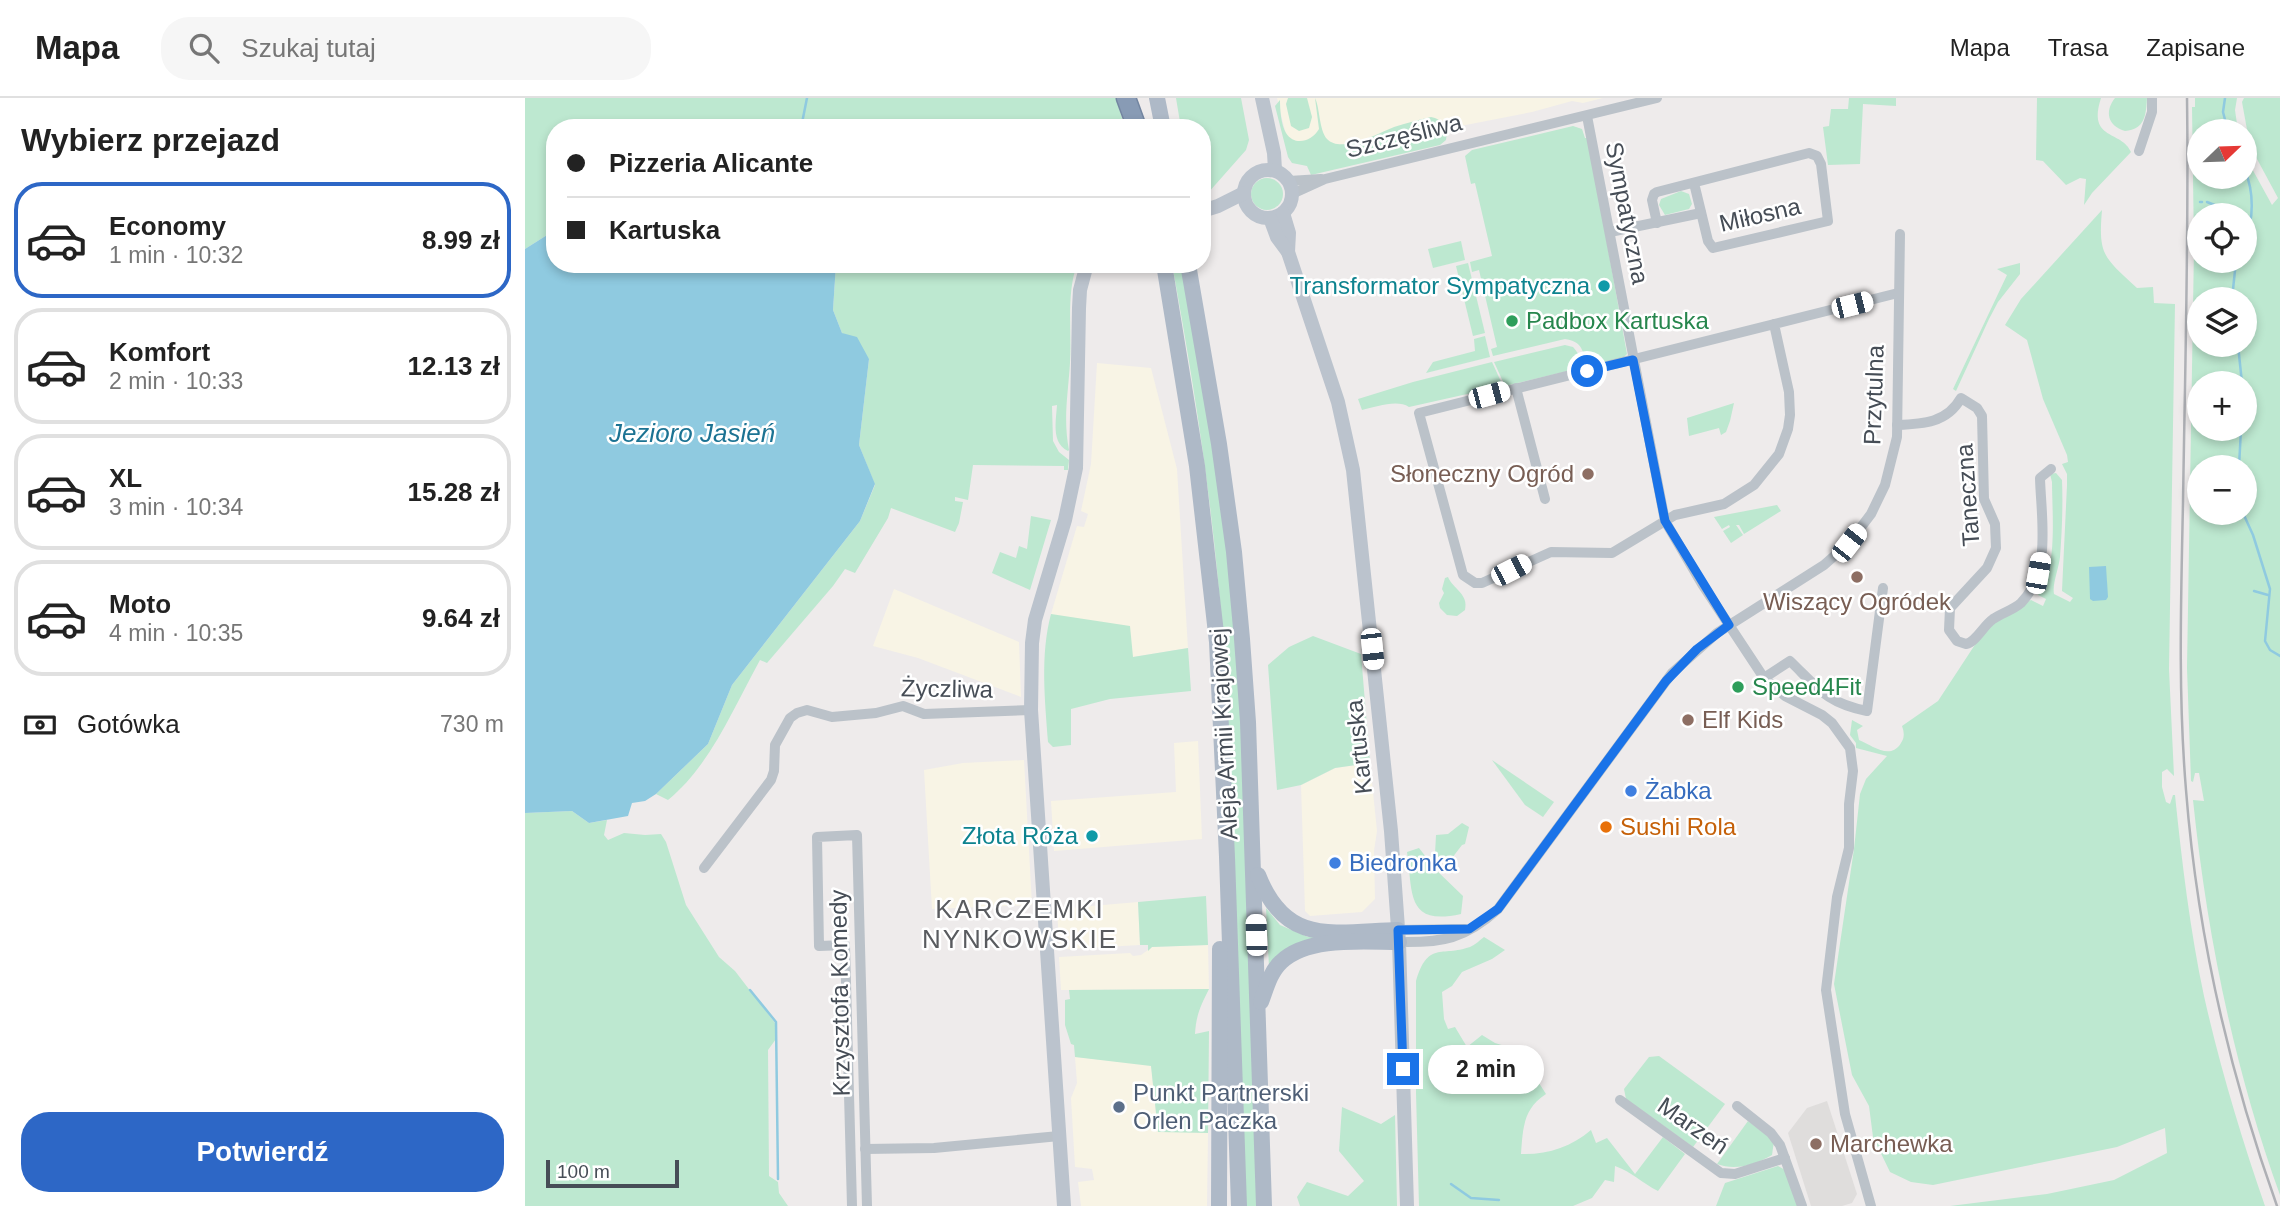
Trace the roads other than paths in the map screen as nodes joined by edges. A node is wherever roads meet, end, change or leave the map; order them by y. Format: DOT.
graph roads {
  1 [pos="1126,98"];
  2 [pos="1136,98"];
  3 [pos="1157,98"];
  4 [pos="1262,98"];
  5 [pos="1657,98"];
  6 [pos="2152,98"];
  7 [pos="1587,116"];
  8 [pos="1135,119"];
  9 [pos="1138,119"];
  10 [pos="1161,119"];
  11 [pos="2141,147"];
  12 [pos="1268,170"];
  13 [pos="1694,183"];
  14 [pos="1290,188"];
  15 [pos="1245,199"];
  16 [pos="1211,208"];
  17 [pos="1701,213"];
  18 [pos="1276,215"];
  19 [pos="1657,223"];
  20 [pos="1610,232"];
  21 [pos="1901,234"];
  22 [pos="1085,273"];
  23 [pos="1165,273"];
  24 [pos="1190,273"];
  25 [pos="1898,293"];
  26 [pos="1774,324"];
  27 [pos="1633,360"];
  28 [pos="1516,388"];
  29 [pos="1897,425"];
  30 [pos="2051,469"];
  31 [pos="1545,499"];
  32 [pos="1665,521"];
  33 [pos="1884,588"];
  34 [pos="1729,625"];
  35 [pos="1764,678"];
  36 [pos="1031,710"];
  37 [pos="1227,858"];
  38 [pos="1253,863"];
  39 [pos="704,868"];
  40 [pos="1399,936"];
  41 [pos="1258,1007"];
  42 [pos="1620,1100"];
  43 [pos="1737,1106"];
  44 [pos="1059,1136"];
  45 [pos="865,1149"];
  46 [pos="1786,1158"];
  47 [pos="852,1206"];
  48 [pos="867,1206"];
  49 [pos="1063,1206"];
  50 [pos="1219,1206"];
  51 [pos="1239,1206"];
  52 [pos="1264,1206"];
  53 [pos="1407,1206"];
  54 [pos="1802,1206"];
  55 [pos="1871,1206"];
  1 -- 8 [label="highway"];
  2 -- 9 [label="main road"];
  3 -- 10 [label="main road"];
  4 -- 12 [label="street"];
  5 -- 7 [label="street, Szczęśliwa"];
  6 -- 11 [label="street"];
  7 -- 14 [label="street, Szczęśliwa"];
  7 -- 20 [label="street, Sympatyczna"];
  12 -- 14 [label="street"];
  12 -- 15 [label="street"];
  13 -- 17 [label="street, Miłosna"];
  13 -- 17 [label="street, Miłosna"];
  13 -- 19 [label="street, Miłosna"];
  14 -- 18 [label="street"];
  15 -- 16 [label="street"];
  15 -- 18 [label="street"];
  17 -- 19 [label="street, Miłosna"];
  18 -- 40 [label="street, Kartuska"];
  19 -- 20 [label="street, Miłosna"];
  20 -- 27 [label="street, Sympatyczna"];
  21 -- 25 [label="street, Przytulna"];
  22 -- 36 [label="street"];
  23 -- 37 [label="main road, Aleja Armii Krajowej"];
  24 -- 38 [label="main road, Aleja Armii Krajowej"];
  25 -- 26 [label="street"];
  25 -- 29 [label="street, Przytulna"];
  26 -- 27 [label="street"];
  26 -- 32 [label="street"];
  27 -- 28 [label="street"];
  27 -- 32 [label="street, Sympatyczna"];
  28 -- 31 [label="street"];
  28 -- 32 [label="street"];
  29 -- 30 [label="street, Taneczna"];
  29 -- 34 [label="street, Przytulna"];
  32 -- 34 [label="street, Sympatyczna"];
  33 -- 35 [label="street"];
  34 -- 35 [label="street"];
  34 -- 40 [label="street, Przytulna"];
  35 -- 55 [label="street"];
  36 -- 39 [label="street, Życzliwa"];
  36 -- 44 [label="street"];
  37 -- 50 [label="main road"];
  37 -- 51 [label="main road, Aleja Armii Krajowej"];
  38 -- 40 [label="main road"];
  38 -- 41 [label="main road, Aleja Armii Krajowej"];
  40 -- 41 [label="main road"];
  40 -- 53 [label="street, Kartuska"];
  41 -- 52 [label="main road, Aleja Armii Krajowej"];
  42 -- 46 [label="street, Marzeń"];
  43 -- 46 [label="street, Marzeń"];
  44 -- 45 [label="street"];
  44 -- 49 [label="street"];
  45 -- 47 [label="street, Krzysztofa Komedy"];
  45 -- 48 [label="street, Krzysztofa Komedy"];
  46 -- 54 [label="street, Marzeń"];
}
